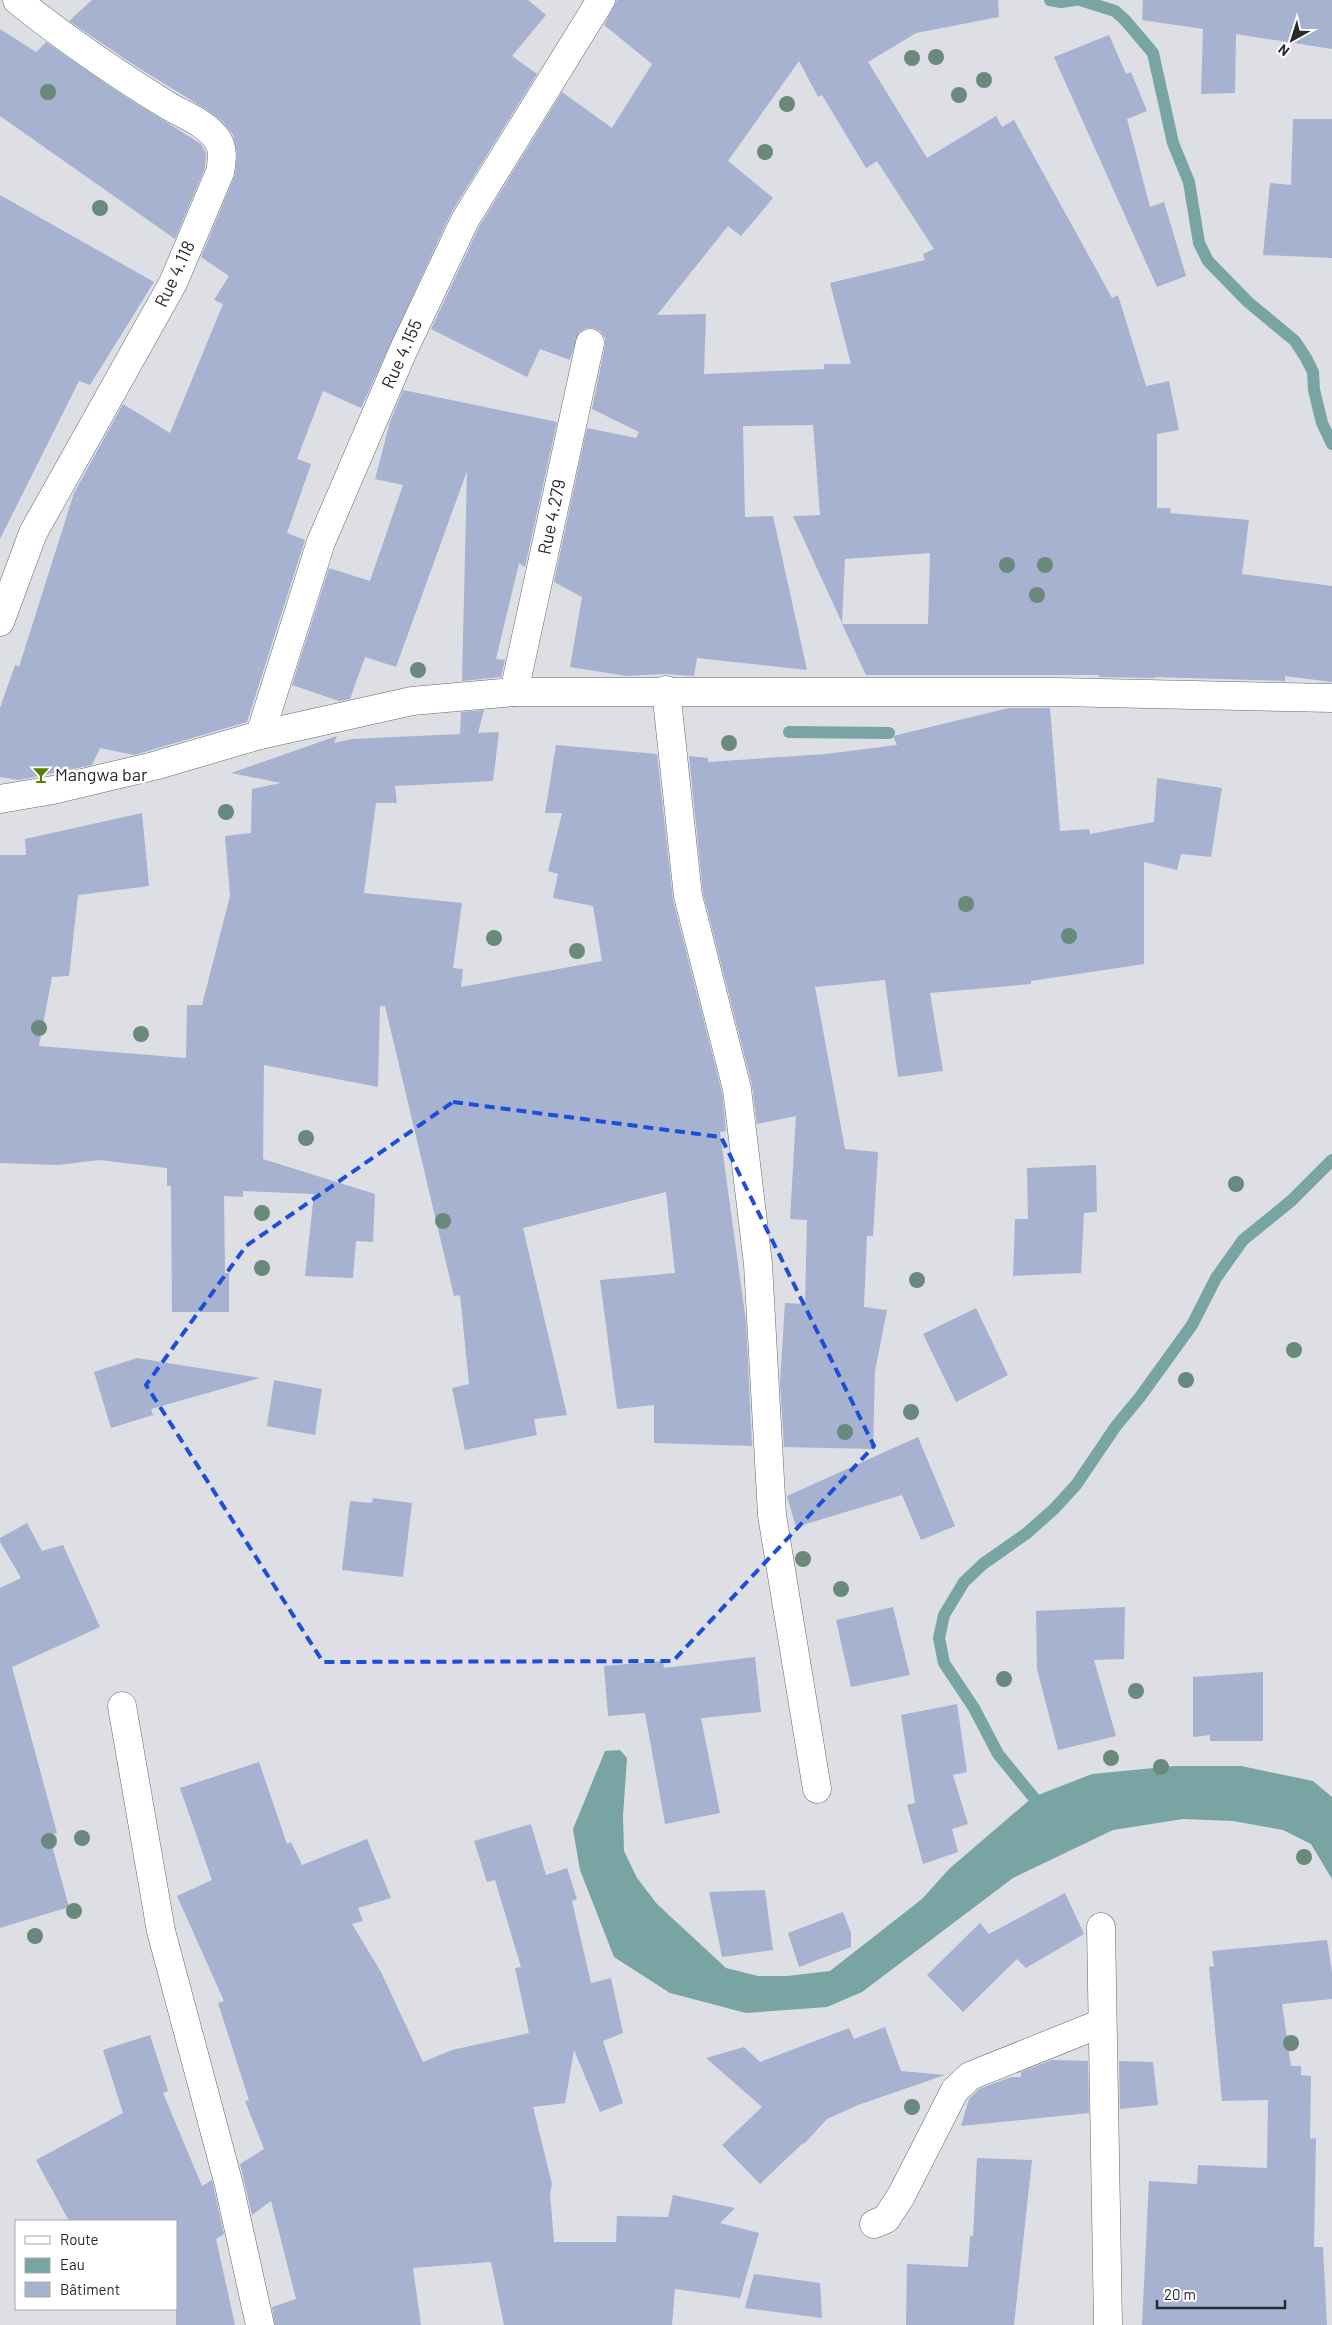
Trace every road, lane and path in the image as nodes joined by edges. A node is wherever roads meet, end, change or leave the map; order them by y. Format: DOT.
graph roads {
  1 [pos="17,0"];
  2 [pos="601,0"];
  3 [pos="590,343"];
  4 [pos="0,622"];
  5 [pos="666,690"];
  6 [pos="514,692"];
  7 [pos="1332,698"];
  8 [pos="260,735"];
  9 [pos="0,799"];
  10 [pos="122,1706"];
  11 [pos="817,1789"];
  12 [pos="1101,1927"];
  13 [pos="1102,2023"];
  14 [pos="874,2224"];
  15 [pos="260,2325"];
  16 [pos="1108,2325"];
  1 -- 4 [label="street, Rue 4.118"];
  2 -- 8 [label="street, Rue 4.155"];
  3 -- 6 [label="street, Rue 4.279"];
  5 -- 6 [label="street"];
  5 -- 7 [label="street"];
  5 -- 11 [label="street"];
  6 -- 8 [label="street"];
  8 -- 9 [label="street"];
  10 -- 15 [label="street"];
  12 -- 13 [label="street"];
  13 -- 14 [label="street"];
  13 -- 16 [label="street"];
}
